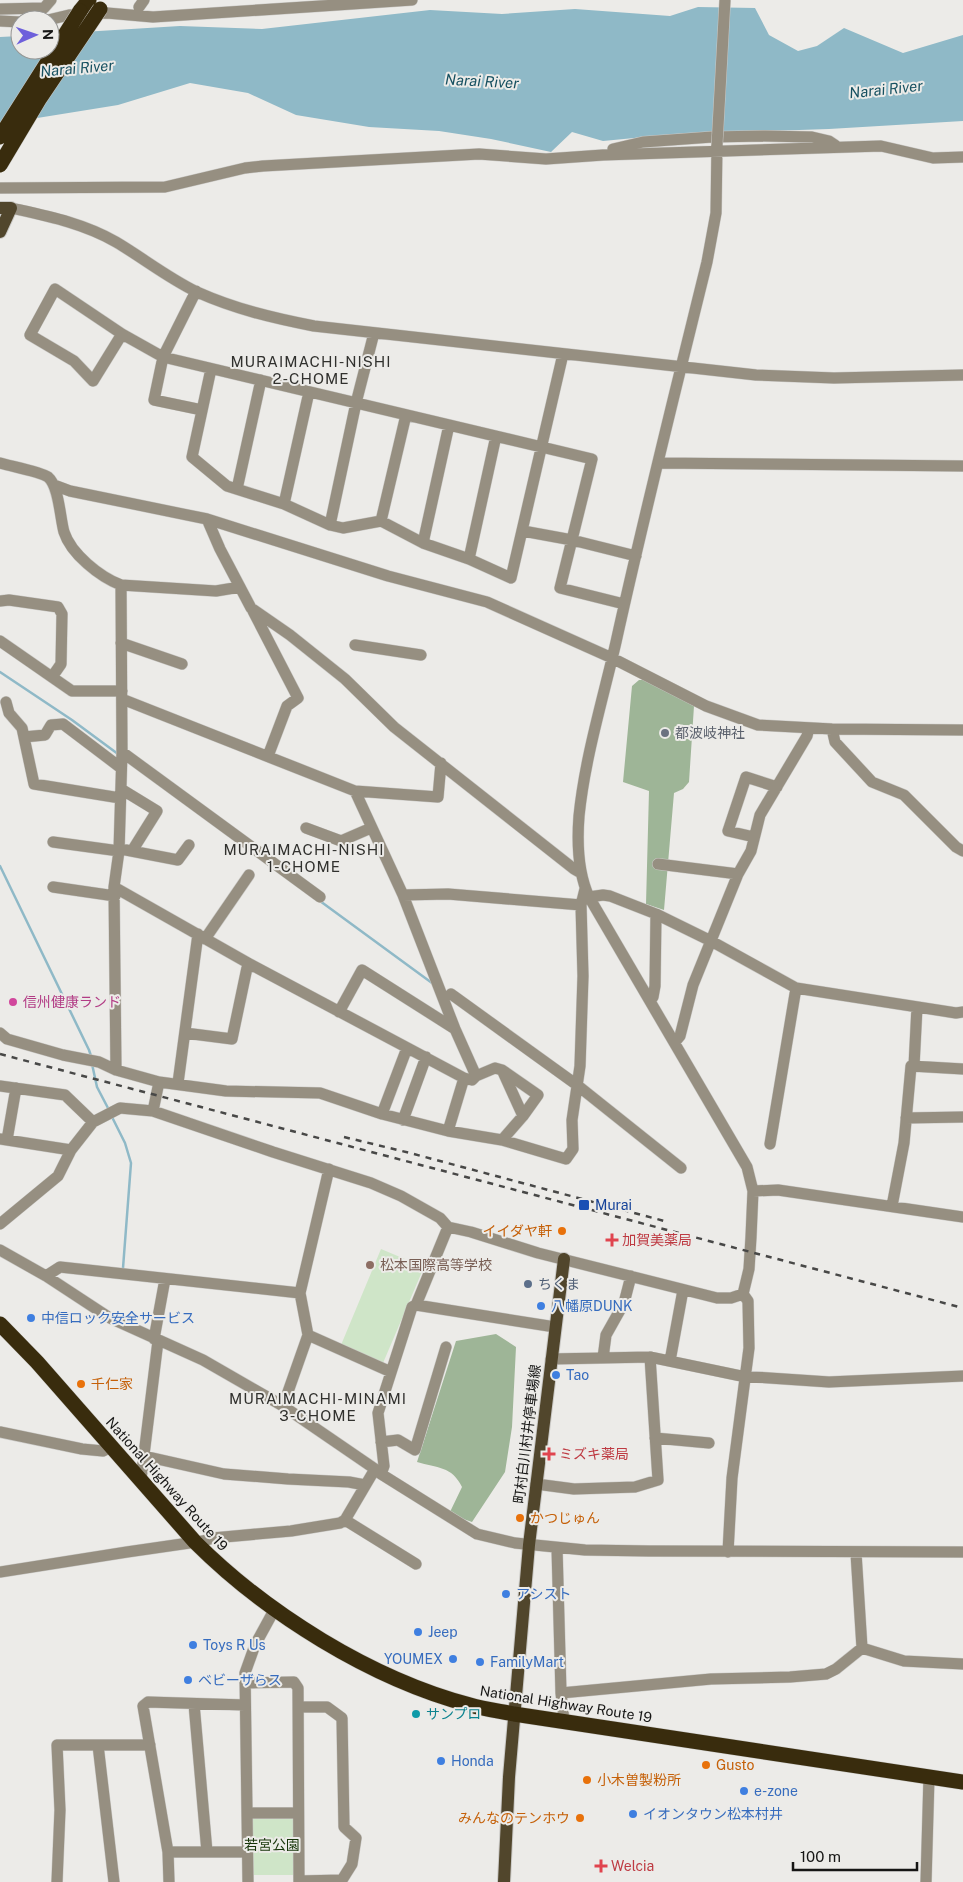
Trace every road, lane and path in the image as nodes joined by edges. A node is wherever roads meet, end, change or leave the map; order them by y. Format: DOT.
graph roads {
  1 [pos="51,0"];
  2 [pos="412,0"];
  3 [pos="725,0"];
  4 [pos="94,5"];
  5 [pos="0,9"];
  6 [pos="60,17"];
  7 [pos="0,137"];
  8 [pos="839,147"];
  9 [pos="717,148"];
  10 [pos="603,155"];
  11 [pos="963,157"];
  12 [pos="0,165"];
  13 [pos="0,188"];
  14 [pos="5,208"];
  15 [pos="0,232"];
  16 [pos="196,291"];
  17 [pos="374,333"];
  18 [pos="122,334"];
  19 [pos="563,354"];
  20 [pos="164,357"];
  21 [pos="681,368"];
  22 [pos="211,369"];
  23 [pos="963,375"];
  24 [pos="261,380"];
  25 [pos="309,392"];
  26 [pos="356,403"];
  27 [pos="202,410"];
  28 [pos="406,415"];
  29 [pos="449,425"];
  30 [pos="496,436"];
  31 [pos="542,446"];
  32 [pos="0,463"];
  33 [pos="658,463"];
  34 [pos="963,466"];
  35 [pos="54,485"];
  36 [pos="237,489"];
  37 [pos="284,504"];
  38 [pos="207,519"];
  39 [pos="381,521"];
  40 [pos="330,524"];
  41 [pos="523,531"];
  42 [pos="572,540"];
  43 [pos="423,543"];
  44 [pos="636,556"];
  45 [pos="469,559"];
  46 [pos="121,585"];
  47 [pos="240,587"];
  48 [pos="0,601"];
  49 [pos="624,604"];
  50 [pos="252,608"];
  51 [pos="0,641"];
  52 [pos="121,643"];
  53 [pos="355,644"];
  54 [pos="421,654"];
  55 [pos="612,658"];
  56 [pos="182,664"];
  57 [pos="52,677"];
  58 [pos="122,695"];
  59 [pos="6,702"];
  60 [pos="809,728"];
  61 [pos="832,729"];
  62 [pos="963,729"];
  63 [pos="24,737"];
  64 [pos="122,752"];
  65 [pos="268,756"];
  66 [pos="441,763"];
  67 [pos="121,768"];
  68 [pos="777,787"];
  69 [pos="354,791"];
  70 [pos="120,794"];
  71 [pos="306,828"];
  72 [pos="371,828"];
  73 [pos="754,837"];
  74 [pos="53,842"];
  75 [pos="189,845"];
  76 [pos="119,849"];
  77 [pos="132,851"];
  78 [pos="963,851"];
  79 [pos="658,864"];
  80 [pos="581,873"];
  81 [pos="738,874"];
  82 [pos="249,875"];
  83 [pos="53,887"];
  84 [pos="114,892"];
  85 [pos="403,895"];
  86 [pos="320,897"];
  87 [pos="585,897"];
  88 [pos="656,914"];
  89 [pos="202,936"];
  90 [pos="711,940"];
  91 [pos="248,963"];
  92 [pos="796,988"];
  93 [pos="451,994"];
  94 [pos="650,1000"];
  95 [pos="918,1007"];
  96 [pos="339,1012"];
  97 [pos="963,1012"];
  98 [pos="455,1029"];
  99 [pos="0,1033"];
  100 [pos="185,1033"];
  101 [pos="675,1042"];
  102 [pos="406,1048"];
  103 [pos="426,1057"];
  104 [pos="914,1066"];
  105 [pos="963,1069"];
  106 [pos="116,1070"];
  107 [pos="502,1070"];
  108 [pos="470,1077"];
  109 [pos="159,1082"];
  110 [pos="178,1083"];
  111 [pos="577,1085"];
  112 [pos="0,1086"];
  113 [pos="16,1088"];
  114 [pos="153,1111"];
  115 [pos="382,1114"];
  116 [pos="523,1116"];
  117 [pos="963,1117"];
  118 [pos="906,1118"];
  119 [pos="403,1120"];
  120 [pos="93,1122"];
  121 [pos="448,1132"];
  122 [pos="3,1139"];
  123 [pos="502,1140"];
  124 [pos="770,1144"];
  125 [pos="71,1150"];
  126 [pos="681,1168"];
  127 [pos="329,1169"];
  128 [pos="753,1191"];
  129 [pos="892,1206"];
  130 [pos="963,1217"];
  131 [pos="0,1224"];
  132 [pos="448,1228"];
  133 [pos="0,1250"];
  134 [pos="564,1258"];
  135 [pos="46,1276"];
  136 [pos="631,1276"];
  137 [pos="166,1279"];
  138 [pos="683,1290"];
  139 [pos="300,1293"];
  140 [pos="743,1294"];
  141 [pos="416,1305"];
  142 [pos="2,1326"];
  143 [pos="555,1327"];
  144 [pos="308,1335"];
  145 [pos="156,1340"];
  146 [pos="446,1347"];
  147 [pos="650,1357"];
  148 [pos="603,1358"];
  149 [pos="551,1359"];
  150 [pos="670,1361"];
  151 [pos="390,1372"];
  152 [pos="963,1376"];
  153 [pos="746,1377"];
  154 [pos="283,1406"];
  155 [pos="0,1432"];
  156 [pos="655,1438"];
  157 [pos="381,1442"];
  158 [pos="710,1443"];
  159 [pos="111,1447"];
  160 [pos="144,1456"];
  161 [pos="378,1472"];
  162 [pos="141,1480"];
  163 [pos="536,1484"];
  164 [pos="365,1485"];
  165 [pos="345,1520"];
  166 [pos="194,1542"];
  167 [pos="529,1545"];
  168 [pos="557,1548"];
  169 [pos="728,1552"];
  170 [pos="963,1552"];
  171 [pos="856,1553"];
  172 [pos="416,1564"];
  173 [pos="0,1572"];
  174 [pos="276,1610"];
  175 [pos="862,1648"];
  176 [pos="963,1664"];
  177 [pos="245,1683"];
  178 [pos="561,1693"];
  179 [pos="194,1704"];
  180 [pos="245,1706"];
  181 [pos="298,1707"];
  182 [pos="514,1714"];
  183 [pos="564,1721"];
  184 [pos="98,1745"];
  185 [pos="150,1745"];
  186 [pos="930,1776"];
  187 [pos="963,1782"];
  188 [pos="247,1813"];
  189 [pos="298,1813"];
  190 [pos="168,1852"];
  191 [pos="207,1852"];
  192 [pos="247,1852"];
  193 [pos="299,1881"];
  194 [pos="57,1882"];
  195 [pos="114,1882"];
  196 [pos="169,1882"];
  197 [pos="248,1882"];
  198 [pos="504,1882"];
  199 [pos="926,1882"];
  1 -- 5 [label="street"];
  2 -- 6 [label="street"];
  3 -- 9 [label="street, bridge"];
  4 -- 7 [label="highway, bridge"];
  4 -- 12 [label="highway, bridge"];
  8 -- 9 [label="street"];
  8 -- 10 [label="street"];
  8 -- 11 [label="street"];
  9 -- 10 [label="street"];
  9 -- 21 [label="street"];
  10 -- 13 [label="street"];
  14 -- 15 [label="main road"];
  14 -- 16 [label="street"];
  16 -- 17 [label="street"];
  16 -- 20 [label="street"];
  17 -- 19 [label="street"];
  17 -- 26 [label="street"];
  18 -- 18 [label="street"];
  18 -- 20 [label="street"];
  19 -- 21 [label="street"];
  19 -- 31 [label="street"];
  20 -- 22 [label="street"];
  20 -- 27 [label="street"];
  21 -- 23 [label="street"];
  21 -- 33 [label="street"];
  22 -- 24 [label="street"];
  22 -- 27 [label="street"];
  24 -- 25 [label="street"];
  24 -- 36 [label="street"];
  25 -- 26 [label="street"];
  25 -- 37 [label="street"];
  26 -- 28 [label="street"];
  26 -- 40 [label="street"];
  27 -- 36 [label="street"];
  28 -- 29 [label="street"];
  28 -- 39 [label="street"];
  29 -- 30 [label="street"];
  29 -- 43 [label="street"];
  30 -- 31 [label="street"];
  30 -- 45 [label="street"];
  31 -- 41 [label="street"];
  31 -- 42 [label="street"];
  32 -- 35 [label="street"];
  33 -- 34 [label="street"];
  33 -- 44 [label="street"];
  35 -- 38 [label="street"];
  35 -- 46 [label="street"];
  36 -- 37 [label="street"];
  37 -- 40 [label="street"];
  38 -- 47 [label="street"];
  38 -- 55 [label="street"];
  39 -- 40 [label="street"];
  39 -- 43 [label="street"];
  41 -- 42 [label="street"];
  41 -- 45 [label="street"];
  42 -- 44 [label="street"];
  42 -- 49 [label="street"];
  43 -- 45 [label="street"];
  44 -- 49 [label="street"];
  46 -- 47 [label="street"];
  46 -- 52 [label="street"];
  47 -- 50 [label="street"];
  48 -- 57 [label="street"];
  49 -- 55 [label="street"];
  50 -- 65 [label="street"];
  50 -- 66 [label="street"];
  51 -- 57 [label="street"];
  52 -- 56 [label="street"];
  52 -- 58 [label="street"];
  53 -- 54 [label="street"];
  55 -- 60 [label="street"];
  55 -- 80 [label="street"];
  57 -- 58 [label="street"];
  58 -- 64 [label="street"];
  58 -- 65 [label="street"];
  59 -- 63 [label="street"];
  60 -- 61 [label="street"];
  60 -- 68 [label="street"];
  61 -- 62 [label="street"];
  61 -- 78 [label="street"];
  63 -- 67 [label="street"];
  63 -- 70 [label="street"];
  64 -- 67 [label="street"];
  64 -- 86 [label="street"];
  65 -- 69 [label="street"];
  66 -- 69 [label="street"];
  66 -- 80 [label="street"];
  67 -- 70 [label="street"];
  68 -- 73 [label="street"];
  68 -- 73 [label="street"];
  69 -- 72 [label="street"];
  70 -- 76 [label="street"];
  70 -- 77 [label="street"];
  71 -- 72 [label="street"];
  72 -- 85 [label="street"];
  73 -- 81 [label="street"];
  74 -- 76 [label="street"];
  75 -- 77 [label="street"];
  76 -- 77 [label="street"];
  76 -- 84 [label="street"];
  79 -- 81 [label="street"];
  80 -- 87 [label="street"];
  81 -- 90 [label="street"];
  82 -- 89 [label="street"];
  83 -- 84 [label="street"];
  84 -- 89 [label="street"];
  84 -- 106 [label="street"];
  85 -- 87 [label="street"];
  85 -- 98 [label="street"];
  87 -- 88 [label="street"];
  87 -- 94 [label="street"];
  87 -- 111 [label="street"];
  88 -- 90 [label="street"];
  88 -- 94 [label="street"];
  89 -- 91 [label="street"];
  89 -- 100 [label="street"];
  90 -- 92 [label="street"];
  90 -- 101 [label="street"];
  91 -- 96 [label="street"];
  91 -- 100 [label="street"];
  92 -- 95 [label="street"];
  92 -- 124 [label="street"];
  93 -- 111 [label="street"];
  94 -- 101 [label="street"];
  95 -- 97 [label="street"];
  95 -- 104 [label="street"];
  96 -- 98 [label="street"];
  96 -- 102 [label="street"];
  98 -- 108 [label="street"];
  99 -- 106 [label="street"];
  100 -- 110 [label="street"];
  101 -- 128 [label="street"];
  102 -- 103 [label="street"];
  102 -- 115 [label="street"];
  103 -- 108 [label="street"];
  103 -- 119 [label="street"];
  104 -- 105 [label="street"];
  104 -- 118 [label="street"];
  106 -- 109 [label="street"];
  107 -- 108 [label="street"];
  107 -- 116 [label="street"];
  107 -- 116 [label="street"];
  108 -- 121 [label="street"];
  109 -- 110 [label="street"];
  109 -- 114 [label="street"];
  110 -- 115 [label="street"];
  111 -- 123 [label="street"];
  111 -- 126 [label="street"];
  112 -- 113 [label="street"];
  113 -- 120 [label="street"];
  113 -- 122 [label="street"];
  114 -- 120 [label="street"];
  114 -- 127 [label="street"];
  115 -- 119 [label="street"];
  116 -- 123 [label="street"];
  117 -- 118 [label="street"];
  118 -- 129 [label="street"];
  119 -- 121 [label="street"];
  120 -- 125 [label="street"];
  121 -- 123 [label="street"];
  122 -- 125 [label="street"];
  125 -- 131 [label="street"];
  127 -- 132 [label="street"];
  127 -- 139 [label="street"];
  128 -- 129 [label="street"];
  128 -- 140 [label="street"];
  129 -- 130 [label="street"];
  132 -- 134 [label="street"];
  132 -- 141 [label="street"];
  133 -- 135 [label="street"];
  134 -- 136 [label="street"];
  134 -- 143 [label="main road, 町村白川村井停車場線"];
  135 -- 137 [label="street"];
  135 -- 145 [label="street"];
  136 -- 138 [label="street"];
  136 -- 148 [label="street"];
  137 -- 139 [label="street"];
  137 -- 145 [label="street"];
  138 -- 140 [label="street"];
  138 -- 150 [label="street"];
  139 -- 144 [label="street"];
  140 -- 153 [label="street"];
  141 -- 143 [label="street"];
  141 -- 151 [label="street"];
  142 -- 159 [label="highway, National Highway Route 19"];
  143 -- 149 [label="main road, 町村白川村井停車場線"];
  144 -- 151 [label="street"];
  144 -- 154 [label="street"];
  145 -- 154 [label="street"];
  145 -- 160 [label="street"];
  146 -- 157 [label="street"];
  147 -- 148 [label="street"];
  147 -- 150 [label="street"];
  147 -- 156 [label="street"];
  148 -- 149 [label="street"];
  149 -- 163 [label="main road, 町村白川村井停車場線"];
  150 -- 153 [label="street"];
  151 -- 157 [label="street"];
  152 -- 153 [label="street"];
  153 -- 169 [label="street"];
  154 -- 161 [label="street"];
  155 -- 159 [label="street"];
  156 -- 158 [label="street"];
  156 -- 163 [label="street"];
  157 -- 161 [label="street"];
  159 -- 162 [label="highway, National Highway Route 19"];
  160 -- 162 [label="street"];
  160 -- 164 [label="street"];
  161 -- 164 [label="street"];
  161 -- 167 [label="street"];
  162 -- 166 [label="highway, National Highway Route 19"];
  163 -- 167 [label="main road, 町村白川村井停車場線"];
  164 -- 165 [label="street"];
  165 -- 166 [label="street"];
  165 -- 172 [label="street"];
  166 -- 173 [label="street"];
  166 -- 174 [label="highway, National Highway Route 19"];
  167 -- 168 [label="street"];
  167 -- 182 [label="main road, 町村白川村井停車場線"];
  168 -- 169 [label="street"];
  168 -- 178 [label="street"];
  169 -- 171 [label="street"];
  170 -- 171 [label="street"];
  171 -- 175 [label="street"];
  174 -- 177 [label="street"];
  174 -- 182 [label="highway, National Highway Route 19"];
  175 -- 176 [label="street"];
  175 -- 178 [label="street"];
  177 -- 180 [label="street"];
  177 -- 181 [label="street"];
  178 -- 183 [label="street"];
  179 -- 180 [label="street"];
  179 -- 185 [label="street"];
  179 -- 191 [label="street"];
  180 -- 188 [label="street"];
  181 -- 189 [label="street"];
  181 -- 193 [label="street"];
  182 -- 183 [label="highway, National Highway Route 19"];
  182 -- 198 [label="main road, 町村白川村井停車場線"];
  183 -- 186 [label="highway, National Highway Route 19"];
  184 -- 185 [label="street"];
  184 -- 194 [label="street"];
  184 -- 195 [label="street"];
  185 -- 190 [label="street"];
  186 -- 187 [label="highway, National Highway Route 19"];
  186 -- 199 [label="street"];
  188 -- 189 [label="street"];
  188 -- 192 [label="street"];
  189 -- 193 [label="street"];
  190 -- 191 [label="street"];
  190 -- 196 [label="street"];
  191 -- 192 [label="street"];
  192 -- 197 [label="street"];
}
